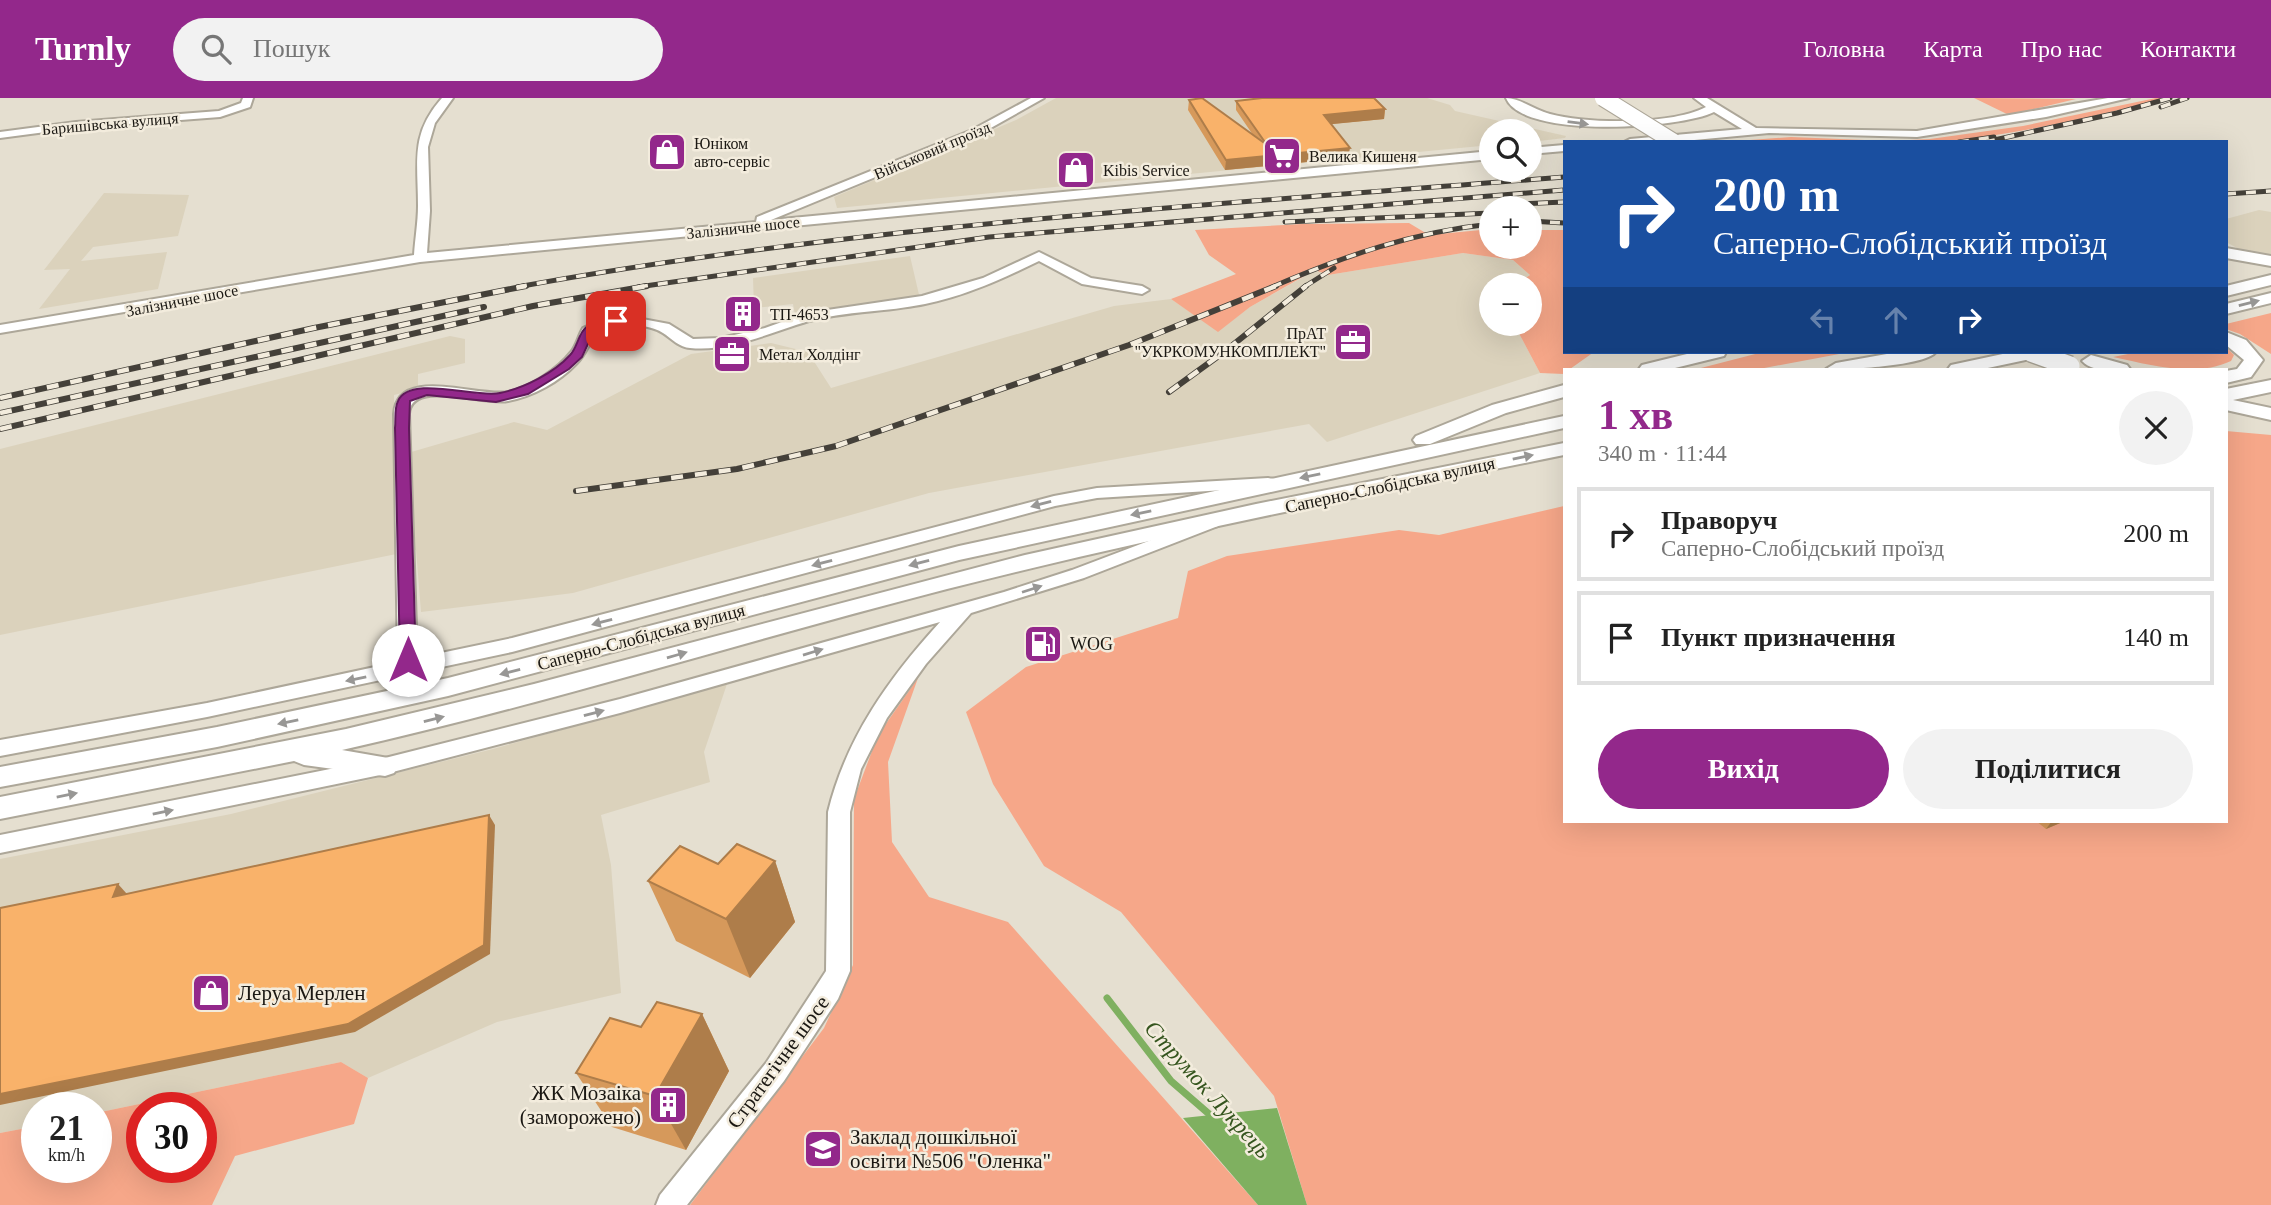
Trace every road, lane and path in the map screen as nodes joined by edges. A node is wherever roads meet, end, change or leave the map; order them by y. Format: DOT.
graph roads {
  1 [pos="248,98"];
  2 [pos="448,98"];
  3 [pos="1040,98"];
  4 [pos="1511,98"];
  5 [pos="1586,98"];
  6 [pos="1603,98"];
  7 [pos="1699,98"];
  8 [pos="2124,98"];
  9 [pos="1714,107"];
  10 [pos="1682,119"];
  11 [pos="1753,131"];
  12 [pos="0,135"];
  13 [pos="1652,140"];
  14 [pos="1652,140"];
  15 [pos="1671,140"];
  16 [pos="1563,148"];
  17 [pos="1542,150"];
  18 [pos="1479,156"];
  19 [pos="821,196"];
  20 [pos="832,219"];
  21 [pos="740,228"];
  22 [pos="2228,253"];
  23 [pos="420,258"];
  24 [pos="2271,261"];
  25 [pos="2271,280"];
  26 [pos="2228,283"];
  27 [pos="1142,290"];
  28 [pos="2228,291"];
  29 [pos="2271,298"];
  30 [pos="2228,309"];
  31 [pos="0,329"];
  32 [pos="2228,339"];
  33 [pos="1709,354"];
  34 [pos="1916,354"];
  35 [pos="2029,354"];
  36 [pos="2042,354"];
  37 [pos="2005,360"];
  38 [pos="2074,360"];
  39 [pos="1653,368"];
  40 [pos="1841,368"];
  41 [pos="1963,368"];
  42 [pos="2115,368"];
  43 [pos="2228,377"];
  44 [pos="2271,386"];
  45 [pos="1563,391"];
  46 [pos="2235,401"];
  47 [pos="2271,416"];
  48 [pos="2228,418"];
  49 [pos="1563,422"];
  50 [pos="1563,449"];
  51 [pos="1340,470"];
  52 [pos="1280,483"];
  53 [pos="1216,520"];
  54 [pos="968,607"];
  55 [pos="408,669"];
  56 [pos="0,748"];
  57 [pos="286,753"];
  58 [pos="385,766"];
  59 [pos="0,777"];
  60 [pos="0,808"];
  61 [pos="0,844"];
  62 [pos="670,1205"];
  1 -- 12 [label="street, Баришівська вулиця"];
  2 -- 23 [label="street"];
  3 -- 19 [label="street, Військовий проїзд"];
  4 -- 10 [label="street, one-way"];
  5 -- 13 [label="main road"];
  6 -- 15 [label="main road, bridge"];
  7 -- 9 [label="street"];
  8 -- 11 [label="street"];
  9 -- 10 [label="street"];
  9 -- 11 [label="street"];
  10 -- 11 [label="street"];
  11 -- 14 [label="street"];
  16 -- 17 [label="street"];
  18 -- 20 [label="street, Залізничне шосе"];
  19 -- 20 [label="street"];
  19 -- 21 [label="street, Військовий проїзд"];
  20 -- 21 [label="street, Залізничне шосе"];
  21 -- 23 [label="street, Залізничне шосе"];
  22 -- 24 [label="main road"];
  23 -- 31 [label="street, Залізничне шосе"];
  25 -- 26 [label="main road"];
  25 -- 28 [label="main road"];
  27 -- 55 [label="street"];
  30 -- 29 [label="main road, one-way"];
  32 -- 43 [label="main road"];
  33 -- 39 [label="main road"];
  34 -- 40 [label="main road"];
  35 -- 37 [label="main road"];
  36 -- 38 [label="main road, bridge"];
  37 -- 38 [label="main road"];
  37 -- 41 [label="main road"];
  38 -- 42 [label="main road"];
  44 -- 46 [label="main road"];
  45 -- 51 [label="main road"];
  46 -- 47 [label="main road"];
  47 -- 48 [label="main road"];
  49 -- 51 [label="main road, Саперно-Слобідська вулиця"];
  53 -- 50 [label="main road, Саперно-Слобідська вулиця, one-way"];
  51 -- 52 [label="main road, Саперно-Слобідська вулиця, one-way"];
  52 -- 55 [label="street, Саперно-Слобідська вулиця, one-way"];
  52 -- 59 [label="main road, Саперно-Слобідська вулиця, one-way"];
  54 -- 53 [label="street, Саперно-Слобідська вулиця, one-way"];
  57 -- 53 [label="main road, Саперно-Слобідська вулиця, one-way"];
  58 -- 54 [label="street, Саперно-Слобідська вулиця, one-way"];
  54 -- 62 [label="street, Стратегічне шосе"];
  55 -- 56 [label="street, Саперно-Слобідська вулиця, one-way"];
  57 -- 58 [label="main road"];
  60 -- 57 [label="main road, Саперно-Слобідська вулиця, one-way"];
  61 -- 58 [label="street, Саперно-Слобідська вулиця, one-way"];
}
